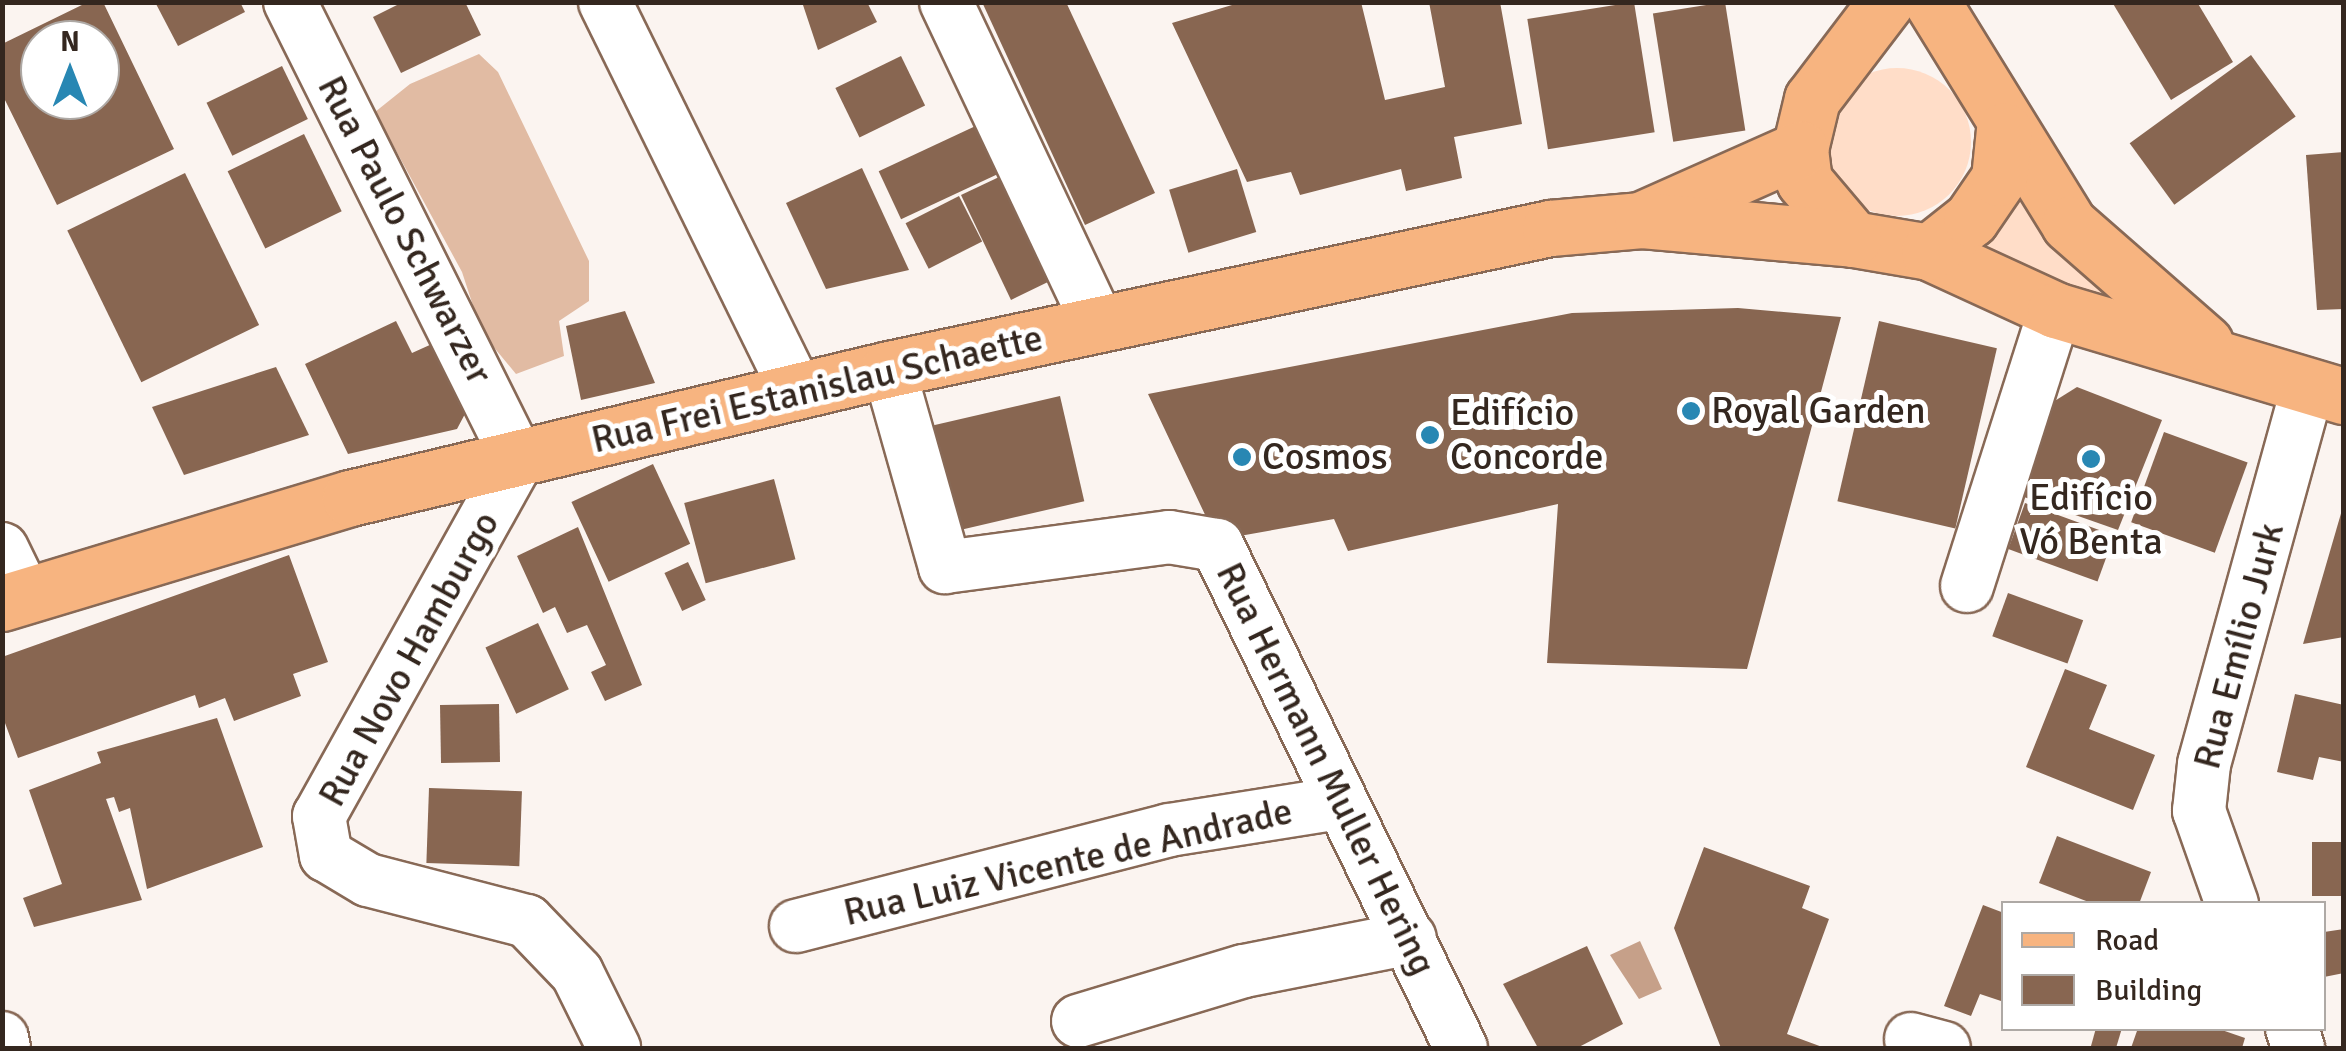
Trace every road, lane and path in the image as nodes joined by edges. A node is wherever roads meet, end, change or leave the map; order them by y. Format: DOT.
graph roads {
  1 [pos="290,2"];
  2 [pos="605,2"];
  3 [pos="946,2"];
  4 [pos="1886,2"];
  5 [pos="1932,2"];
  6 [pos="1841,65"];
  7 [pos="1964,65"];
  8 [pos="2004,130"];
  9 [pos="1800,148"];
  10 [pos="1642,220"];
  11 [pos="1853,239"];
  12 [pos="1929,252"];
  13 [pos="2055,310"];
  14 [pos="1099,324"];
  15 [pos="2224,357"];
  16 [pos="889,368"];
  17 [pos="796,391"];
  18 [pos="2326,391"];
  19 [pos="518,459"];
  20 [pos="10,582"];
  21 [pos="1967,586"];
  22 [pos="1340,803"];
  23 [pos="2231,901"];
  24 [pos="796,926"];
  25 [pos="1410,938"];
  26 [pos="1078,1020"];
  27 [pos="2,1038"];
  28 [pos="4,1048"];
  29 [pos="614,1048"];
  30 [pos="1461,1048"];
  1 -- 19 [label="street, Rua Paulo Schwarzer"];
  2 -- 17 [label="street"];
  3 -- 14 [label="street"];
  4 -- 6 [label="main road"];
  5 -- 7 [label="main road"];
  6 -- 7 [label="main road"];
  6 -- 9 [label="main road"];
  7 -- 8 [label="main road"];
  8 -- 12 [label="main road"];
  8 -- 15 [label="main road"];
  9 -- 10 [label="main road, Rua Frei Estanislau Schaette"];
  9 -- 11 [label="main road"];
  10 -- 11 [label="main road, Rua Frei Estanislau Schaette"];
  10 -- 14 [label="main road, Rua Frei Estanislau Schaette"];
  11 -- 12 [label="main road"];
  12 -- 13 [label="main road"];
  13 -- 15 [label="main road"];
  13 -- 21 [label="street"];
  14 -- 16 [label="main road, Rua Frei Estanislau Schaette"];
  15 -- 18 [label="main road"];
  16 -- 17 [label="main road, Rua Frei Estanislau Schaette"];
  16 -- 22 [label="street, Rua Hermann Muller Hering"];
  17 -- 19 [label="main road, Rua Frei Estanislau Schaette"];
  18 -- 23 [label="street, Rua Emílio Jurk"];
  19 -- 20 [label="main road, Rua Frei Estanislau Schaette"];
  19 -- 29 [label="street, Rua Novo Hamburgo"];
  22 -- 24 [label="street, Rua Luiz Vicente de Andrade"];
  22 -- 25 [label="street, Rua Hermann Muller Hering"];
  25 -- 26 [label="street"];
  25 -- 30 [label="street, Rua Hermann Muller Hering"];
  27 -- 28 [label="street"];
}
